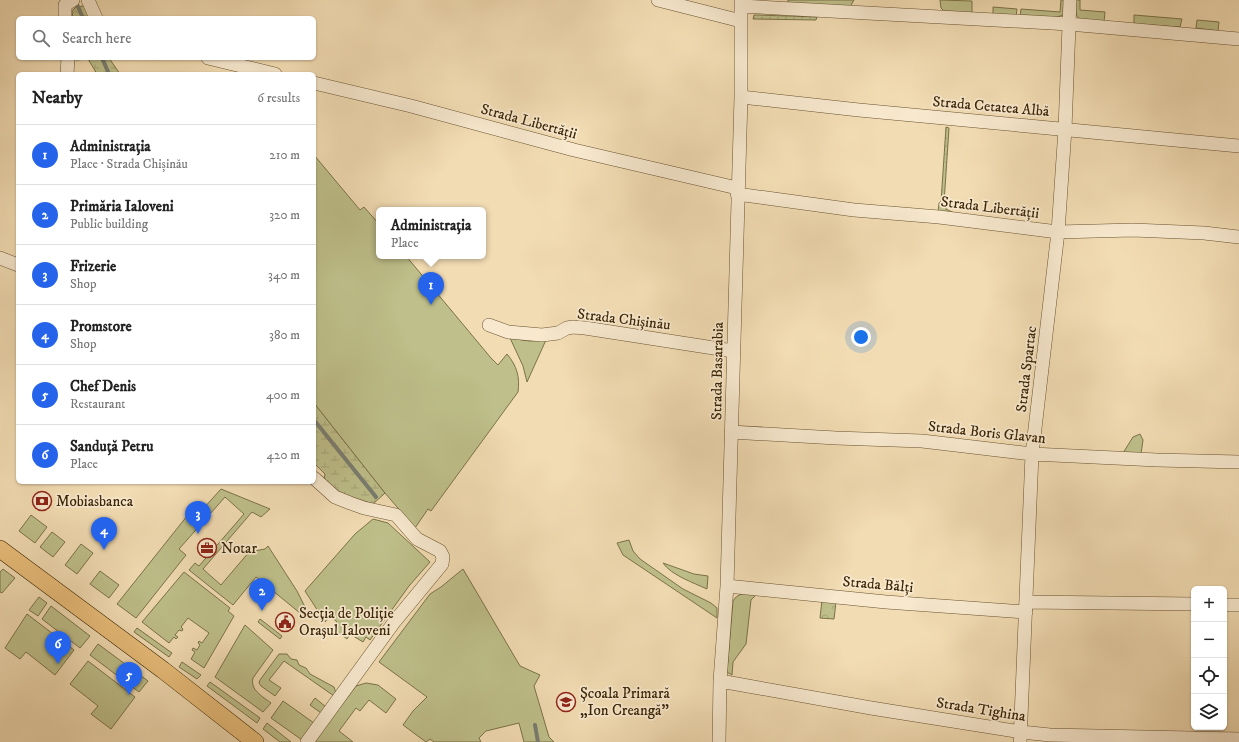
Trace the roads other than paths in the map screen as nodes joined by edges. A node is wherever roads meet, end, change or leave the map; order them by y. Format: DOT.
graph roads {
  1 [pos="88,0"];
  2 [pos="658,0"];
  3 [pos="1070,0"];
  4 [pos="741,3"];
  5 [pos="95,16"];
  6 [pos="741,21"];
  7 [pos="1068,24"];
  8 [pos="1239,38"];
  9 [pos="68,60"];
  10 [pos="216,60"];
  11 [pos="67,72"];
  12 [pos="267,72"];
  13 [pos="316,83"];
  14 [pos="741,97"];
  15 [pos="1065,129"];
  16 [pos="1239,146"];
  17 [pos="737,191"];
  18 [pos="1058,232"];
  19 [pos="1239,237"];
  20 [pos="0,258"];
  21 [pos="16,264"];
  22 [pos="489,325"];
  23 [pos="733,351"];
  24 [pos="731,432"];
  25 [pos="1032,454"];
  26 [pos="1239,462"];
  27 [pos="316,480"];
  28 [pos="0,549"];
  29 [pos="727,586"];
  30 [pos="1191,604"];
  31 [pos="1227,605"];
  32 [pos="1239,605"];
  33 [pos="1027,607"];
  34 [pos="720,681"];
  35 [pos="1020,737"];
  36 [pos="1239,739"];
  37 [pos="255,742"];
  38 [pos="307,742"];
  39 [pos="719,742"];
  1 -- 5 [label="street"];
  2 -- 6 [label="street"];
  3 -- 7 [label="street, Strada Spartac"];
  4 -- 6 [label="street, Strada Basarabia"];
  4 -- 7 [label="street"];
  6 -- 14 [label="street, Strada Basarabia"];
  7 -- 8 [label="street"];
  7 -- 15 [label="street, Strada Spartac"];
  9 -- 11 [label="street"];
  10 -- 12 [label="street"];
  13 -- 17 [label="street, Strada Libertății"];
  14 -- 15 [label="street, Strada Cetatea Albă"];
  14 -- 17 [label="street, Strada Basarabia"];
  15 -- 16 [label="street, Strada Cetatea Albă"];
  15 -- 18 [label="street, Strada Spartac"];
  17 -- 18 [label="street, Strada Libertății"];
  17 -- 23 [label="street, Strada Basarabia"];
  18 -- 19 [label="street, Strada Libertății"];
  18 -- 25 [label="street, Strada Spartac"];
  20 -- 21 [label="street"];
  22 -- 23 [label="street, Strada Chișinău"];
  23 -- 24 [label="street, Strada Basarabia"];
  24 -- 25 [label="street, Strada Boris Glavan"];
  24 -- 29 [label="street, Strada Basarabia"];
  25 -- 26 [label="street, Strada Boris Glavan"];
  25 -- 33 [label="street, Strada Spartac"];
  27 -- 38 [label="street"];
  28 -- 37 [label="main road"];
  29 -- 33 [label="street, Strada Bălți"];
  29 -- 34 [label="street, Strada Basarabia"];
  30 -- 33 [label="street, Strada Bălți"];
  31 -- 32 [label="street"];
  33 -- 35 [label="street, Strada Spartac"];
  34 -- 35 [label="street, Strada Tighina"];
  34 -- 39 [label="street, Strada Basarabia"];
  35 -- 36 [label="street, Strada Tighina"];
}
